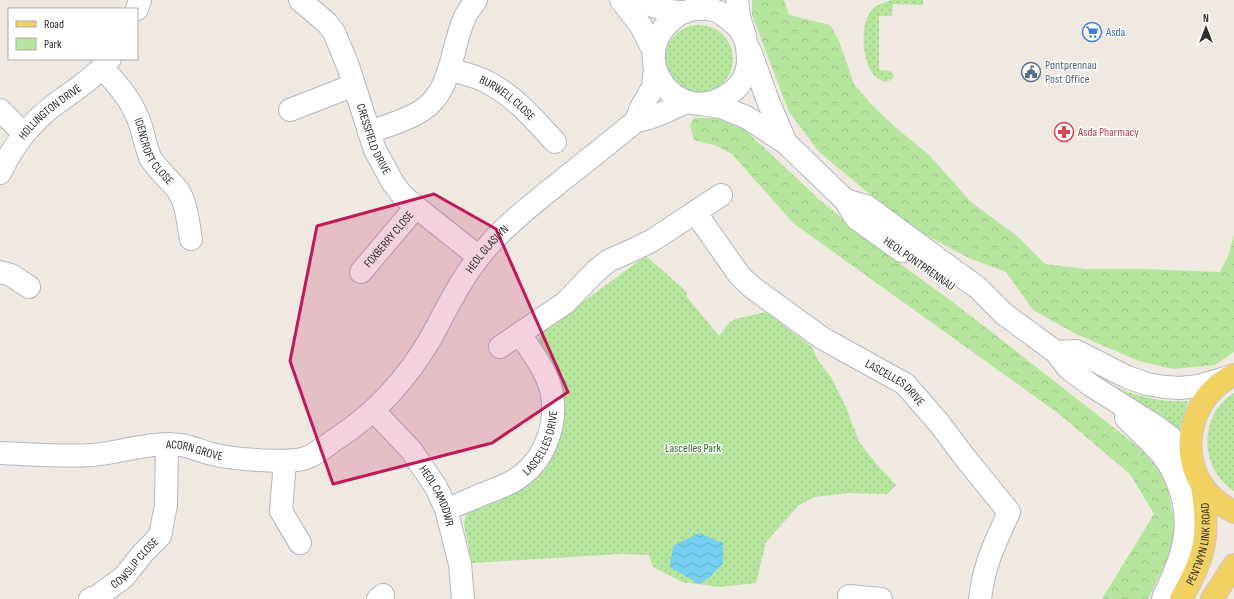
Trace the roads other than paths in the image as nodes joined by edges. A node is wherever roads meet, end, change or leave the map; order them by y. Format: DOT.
graph roads {
  1 [pos="300,0"];
  2 [pos="476,0"];
  3 [pos="621,0"];
  4 [pos="637,0"];
  5 [pos="737,0"];
  6 [pos="694,7"];
  7 [pos="747,42"];
  8 [pos="654,60"];
  9 [pos="106,64"];
  10 [pos="449,69"];
  11 [pos="354,85"];
  12 [pos="693,103"];
  13 [pos="0,110"];
  14 [pos="290,110"];
  15 [pos="636,121"];
  16 [pos="369,132"];
  17 [pos="24,134"];
  18 [pos="555,142"];
  19 [pos="786,143"];
  20 [pos="0,173"];
  21 [pos="721,195"];
  22 [pos="416,207"];
  23 [pos="695,212"];
  24 [pos="191,239"];
  25 [pos="479,257"];
  26 [pos="0,272"];
  27 [pos="361,272"];
  28 [pos="29,287"];
  29 [pos="520,334"];
  30 [pos="500,347"];
  31 [pos="1056,352"];
  32 [pos="1232,376"];
  33 [pos="1092,386"];
  34 [pos="374,411"];
  35 [pos="167,444"];
  36 [pos="0,453"];
  37 [pos="285,461"];
  38 [pos="1198,477"];
  39 [pos="446,509"];
  40 [pos="1234,512"];
  41 [pos="300,543"];
  42 [pos="1234,565"];
  43 [pos="849,596"];
  44 [pos="90,599"];
  45 [pos="463,599"];
  46 [pos="881,599"];
  47 [pos="980,599"];
  48 [pos="1163,599"];
  49 [pos="1181,599"];
  50 [pos="1212,599"];
  1 -- 11 [label="street, CRESSFIELD DRIVE"];
  2 -- 10 [label="street"];
  3 -- 8 [label="street"];
  4 -- 6 [label="street"];
  5 -- 7 [label="street"];
  6 -- 7 [label="street"];
  6 -- 8 [label="street"];
  7 -- 12 [label="street"];
  7 -- 19 [label="street, HEOL PONTPRENNAU"];
  8 -- 12 [label="street"];
  8 -- 15 [label="street, HEOL GLASLYN"];
  9 -- 17 [label="street, HOLLINGTON DRIVE"];
  9 -- 24 [label="street, IDENCROFT CLOSE"];
  10 -- 16 [label="street"];
  10 -- 18 [label="street, BURWELL CLOSE"];
  11 -- 14 [label="street"];
  11 -- 16 [label="street, CRESSFIELD DRIVE"];
  12 -- 15 [label="street, HEOL GLASLYN"];
  12 -- 19 [label="street, HEOL PONTPRENNAU"];
  13 -- 17 [label="street"];
  15 -- 25 [label="street, HEOL GLASLYN"];
  16 -- 22 [label="street, CRESSFIELD DRIVE"];
  17 -- 20 [label="street, HOLLINGTON DRIVE"];
  19 -- 31 [label="street, HEOL PONTPRENNAU"];
  21 -- 23 [label="street"];
  22 -- 25 [label="street, CRESSFIELD DRIVE"];
  22 -- 27 [label="street, FOXBERRY CLOSE"];
  23 -- 29 [label="street"];
  23 -- 47 [label="street, LASCELLES DRIVE"];
  25 -- 34 [label="street, HEOL GLASLYN"];
  26 -- 28 [label="street"];
  29 -- 30 [label="street"];
  29 -- 39 [label="street, LASCELLES DRIVE"];
  31 -- 32 [label="street"];
  31 -- 33 [label="street, HEOL PONTPRENNAU"];
  32 -- 38 [label="main road, PENTWYN LINK ROAD"];
  33 -- 38 [label="street, HEOL PONTPRENNAU"];
  33 -- 48 [label="street"];
  34 -- 37 [label="street, ACORN GROVE"];
  34 -- 39 [label="street, HEOL CAMDDWR"];
  35 -- 36 [label="street, ACORN GROVE"];
  35 -- 37 [label="street, ACORN GROVE"];
  35 -- 44 [label="street, COWSLIP CLOSE"];
  37 -- 41 [label="street"];
  38 -- 40 [label="main road, PENTWYN LINK ROAD"];
  38 -- 49 [label="main road, PENTWYN LINK ROAD"];
  39 -- 45 [label="street, HEOL CAMDDWR"];
  42 -- 50 [label="main road"];
  43 -- 46 [label="street"];
}
